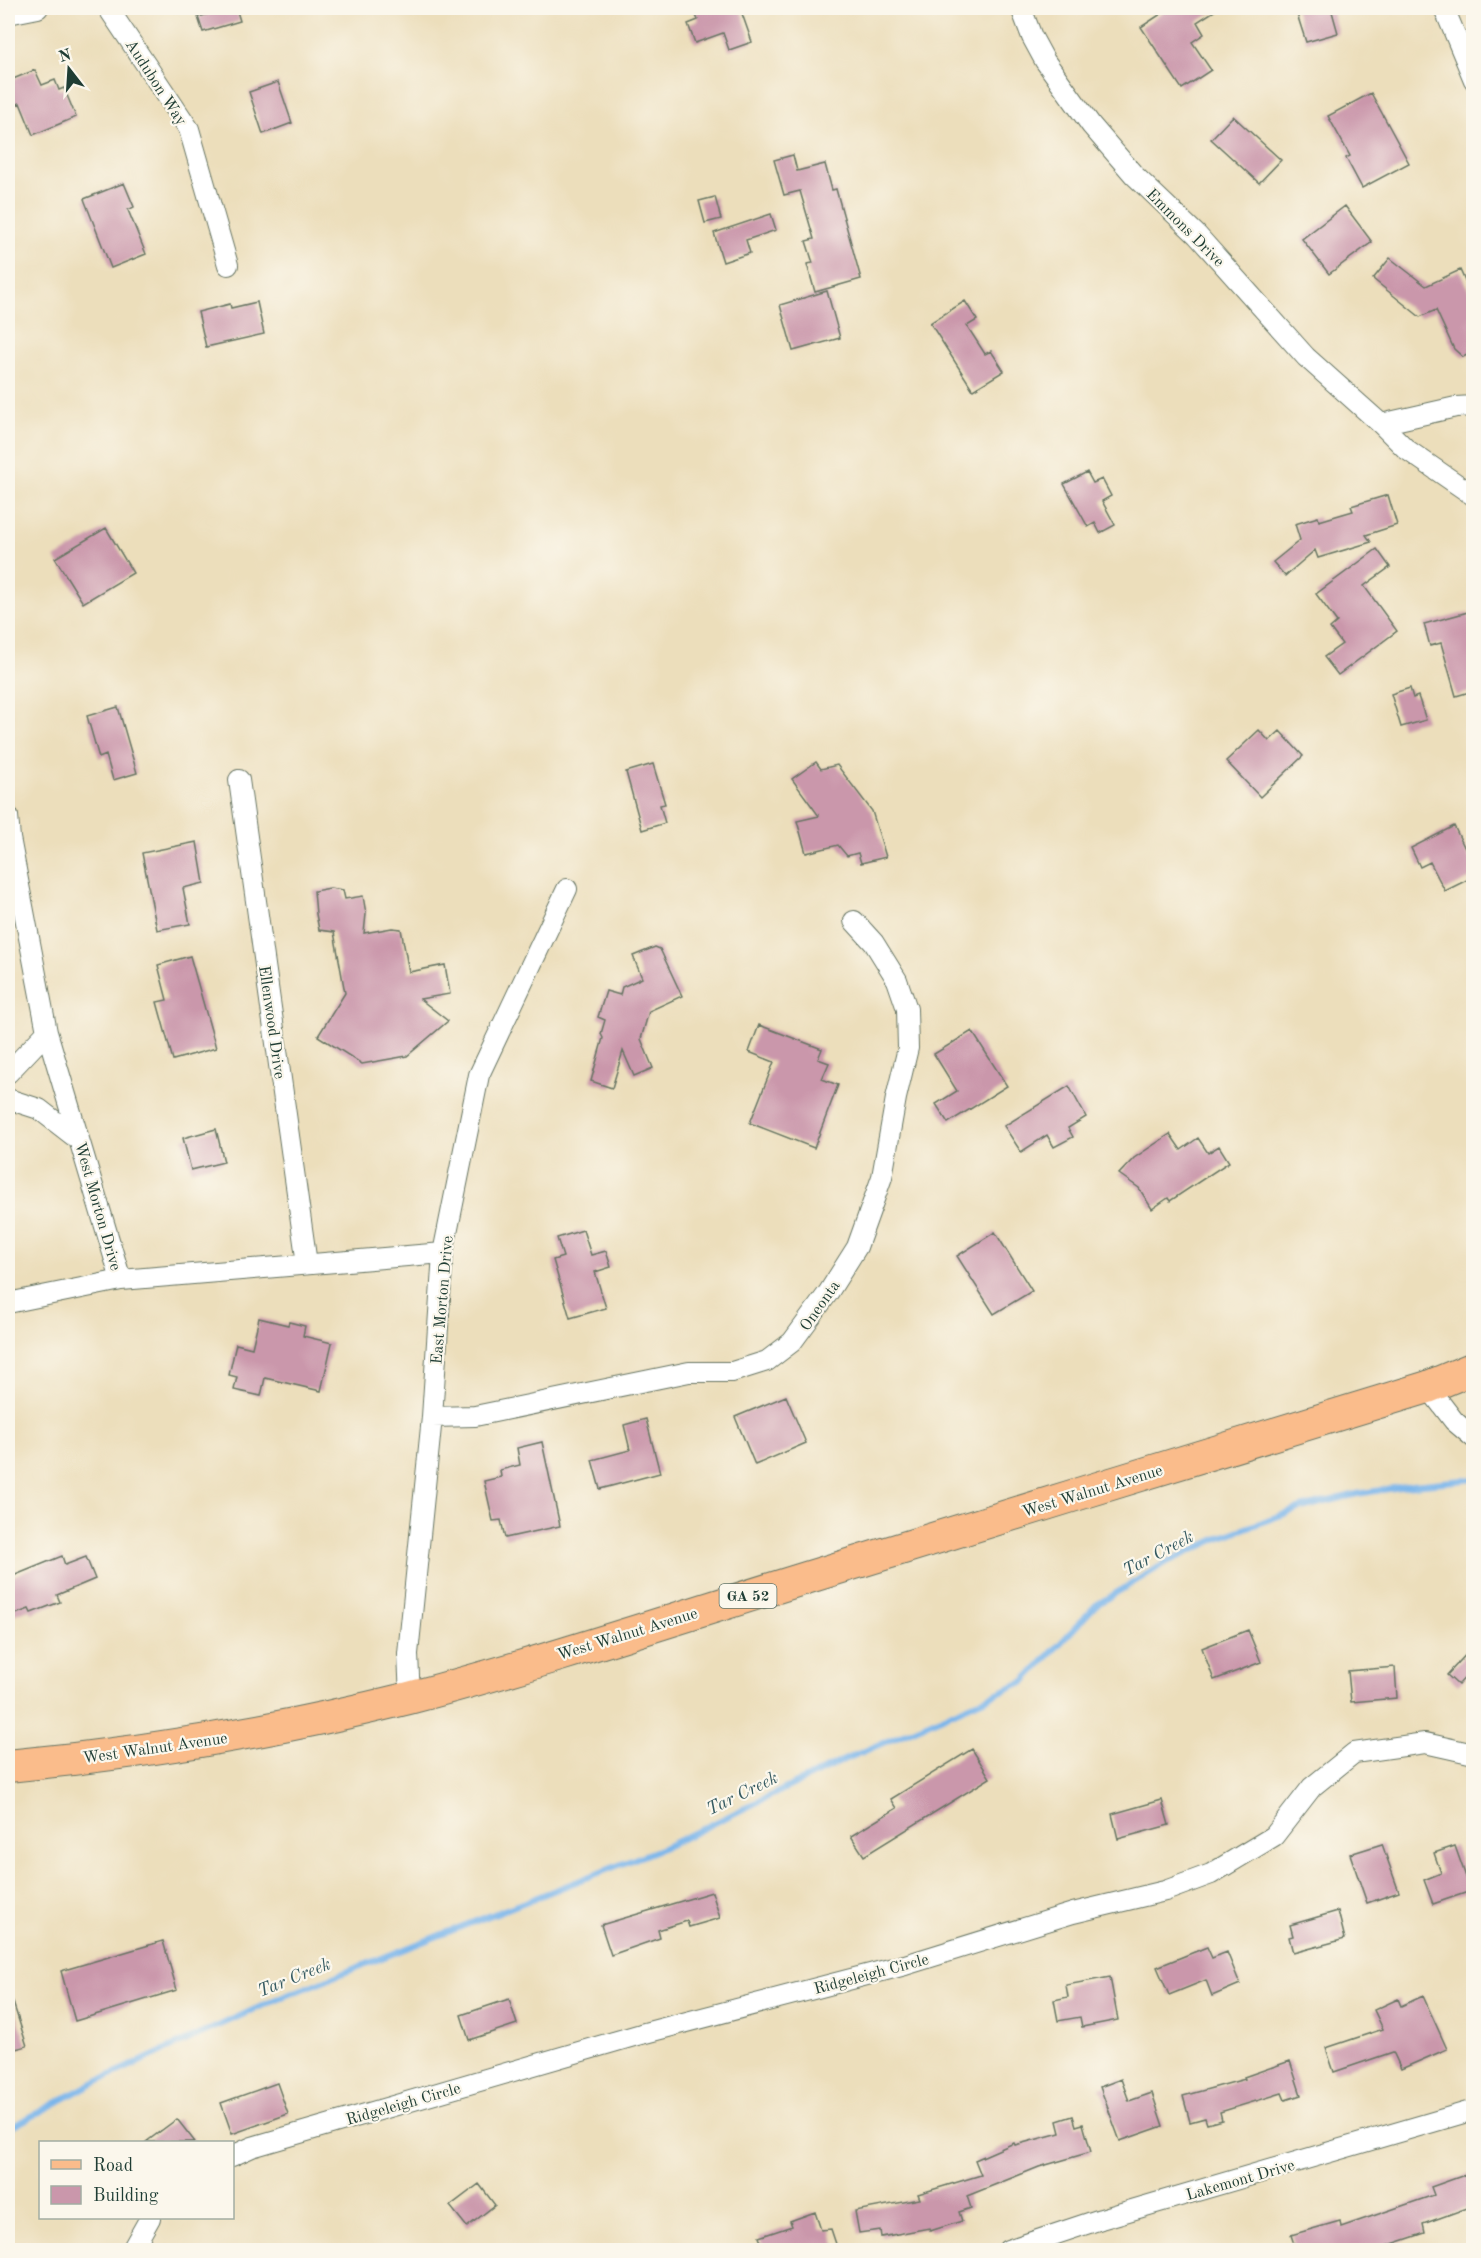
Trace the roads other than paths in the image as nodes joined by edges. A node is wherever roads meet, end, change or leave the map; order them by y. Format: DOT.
graph roads {
  1 [pos="38,8"];
  2 [pos="108,8"];
  3 [pos="1021,8"];
  4 [pos="1444,8"];
  5 [pos="8,14"];
  6 [pos="1473,80"];
  7 [pos="228,265"];
  8 [pos="1473,406"];
  9 [pos="1381,424"];
  10 [pos="1473,496"];
  11 [pos="238,780"];
  12 [pos="8,816"];
  13 [pos="9,838"];
  14 [pos="567,889"];
  15 [pos="854,921"];
  16 [pos="47,1032"];
  17 [pos="8,1073"];
  18 [pos="8,1099"];
  19 [pos="79,1140"];
  20 [pos="443,1253"];
  21 [pos="308,1264"];
  22 [pos="121,1280"];
  23 [pos="8,1303"];
  24 [pos="1473,1368"];
  25 [pos="1428,1387"];
  26 [pos="432,1417"];
  27 [pos="1473,1438"];
  28 [pos="410,1697"];
  29 [pos="1473,1754"];
  30 [pos="8,1766"];
  31 [pos="1473,2110"];
  32 [pos="234,2155"];
  33 [pos="149,2219"];
  34 [pos="132,2250"];
  35 [pos="1008,2250"];
  1 -- 5 [label="street"];
  2 -- 7 [label="street, Audubon Way"];
  3 -- 9 [label="street, Emmons Drive"];
  4 -- 6 [label="street"];
  8 -- 9 [label="street"];
  9 -- 10 [label="street, Emmons Drive"];
  11 -- 21 [label="street, Ellenwood Drive"];
  12 -- 13 [label="street, West Morton Drive"];
  13 -- 16 [label="street, West Morton Drive"];
  14 -- 20 [label="street, East Morton Drive"];
  15 -- 26 [label="street, Oneonta"];
  16 -- 17 [label="street"];
  16 -- 19 [label="street, West Morton Drive"];
  18 -- 19 [label="street"];
  19 -- 22 [label="street, West Morton Drive"];
  20 -- 21 [label="street, West Morton Drive"];
  20 -- 26 [label="street, East Morton Drive"];
  21 -- 22 [label="street, West Morton Drive"];
  22 -- 23 [label="street"];
  24 -- 25 [label="main road, West Walnut Avenue / GA 52"];
  25 -- 27 [label="street"];
  25 -- 28 [label="main road, West Walnut Avenue / GA 52"];
  26 -- 28 [label="street, East Morton Drive"];
  28 -- 30 [label="main road, West Walnut Avenue / GA 52"];
  29 -- 32 [label="street, Ridgeleigh Circle"];
  31 -- 35 [label="street, Lakemont Drive"];
  33 -- 34 [label="street"];
}
